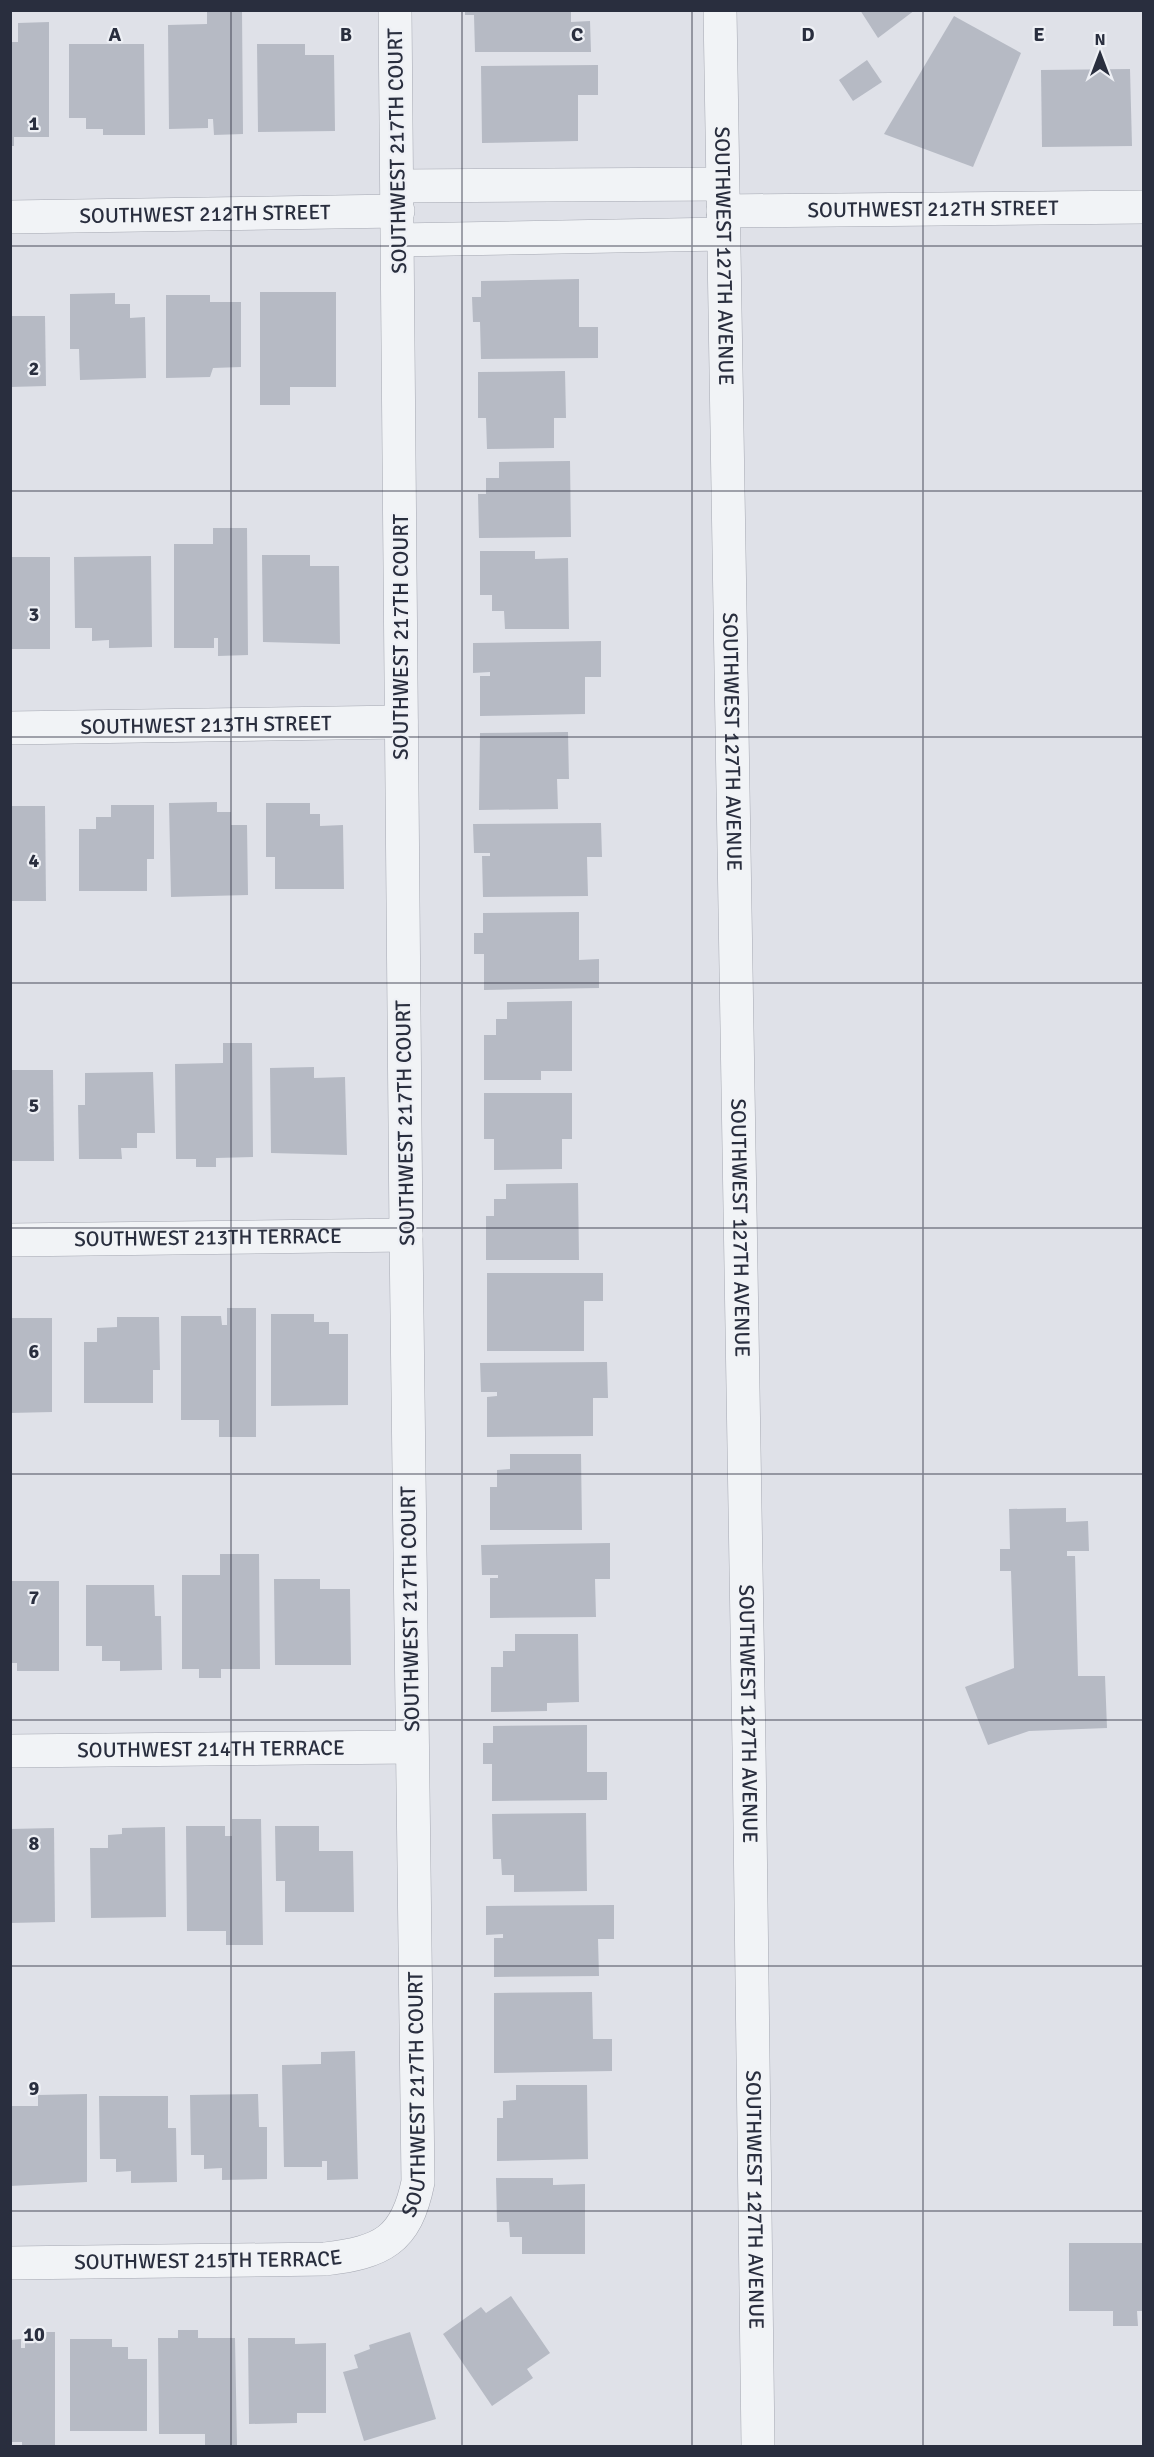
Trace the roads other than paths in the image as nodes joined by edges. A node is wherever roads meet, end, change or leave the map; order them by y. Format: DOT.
graph roads {
  1 [pos="395,10"];
  2 [pos="720,10"];
  3 [pos="1143,207"];
  4 [pos="722,210"];
  5 [pos="398,212"];
  6 [pos="10,217"];
  7 [pos="401,722"];
  8 [pos="10,728"];
  9 [pos="406,1235"];
  10 [pos="10,1240"];
  11 [pos="412,1747"];
  12 [pos="10,1751"];
  13 [pos="399,2231"];
  14 [pos="10,2263"];
  15 [pos="758,2446"];
  1 -- 5 [label="street, SOUTHWEST 217TH COURT"];
  2 -- 4 [label="street, SOUTHWEST 127TH AVENUE"];
  3 -- 4 [label="street, SOUTHWEST 212TH STREET"];
  4 -- 5 [label="street, SOUTHWEST 212TH STREET"];
  4 -- 5 [label="street, SOUTHWEST 212TH STREET"];
  4 -- 15 [label="street, SOUTHWEST 127TH AVENUE"];
  5 -- 6 [label="street, SOUTHWEST 212TH STREET"];
  5 -- 7 [label="street, SOUTHWEST 217TH COURT"];
  7 -- 8 [label="street, SOUTHWEST 213TH STREET"];
  7 -- 9 [label="street, SOUTHWEST 217TH COURT"];
  9 -- 10 [label="street, SOUTHWEST 213TH TERRACE"];
  9 -- 11 [label="street, SOUTHWEST 217TH COURT"];
  11 -- 12 [label="street, SOUTHWEST 214TH TERRACE"];
  11 -- 13 [label="street, SOUTHWEST 217TH COURT"];
  13 -- 14 [label="street, SOUTHWEST 215TH TERRACE"];
}
